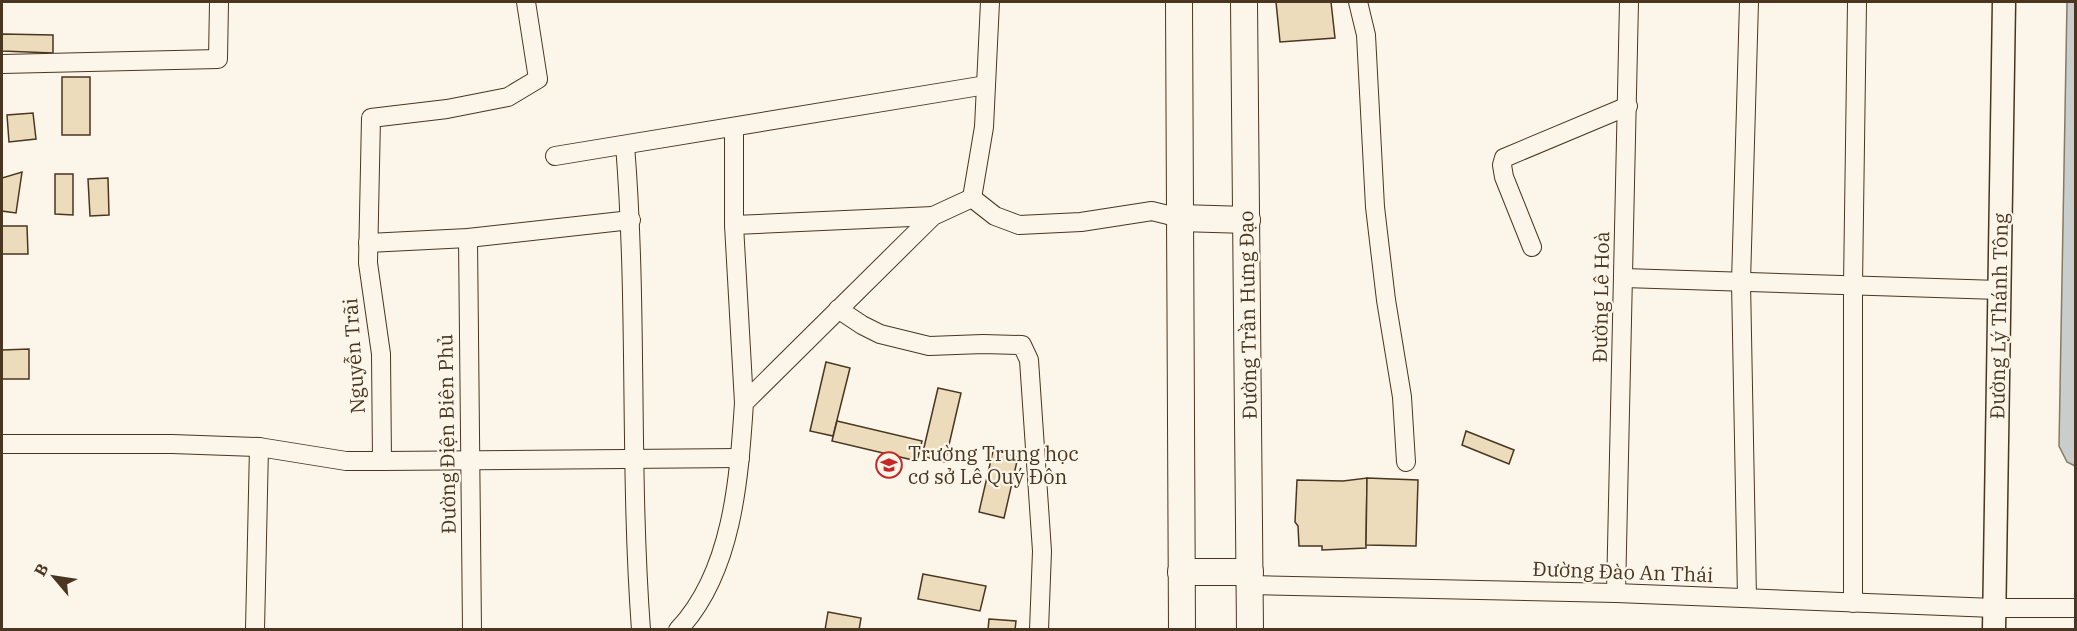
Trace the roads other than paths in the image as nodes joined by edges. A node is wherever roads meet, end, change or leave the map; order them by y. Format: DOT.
graph roads {
  1 [pos="219,2"];
  2 [pos="526,2"];
  3 [pos="990,2"];
  4 [pos="1179,2"];
  5 [pos="1244,2"];
  6 [pos="1358,2"];
  7 [pos="1629,2"];
  8 [pos="1749,2"];
  9 [pos="1857,2"];
  10 [pos="2004,2"];
  11 [pos="2,64"];
  12 [pos="986,85"];
  13 [pos="1628,105"];
  14 [pos="734,127"];
  15 [pos="625,145"];
  16 [pos="555,156"];
  17 [pos="972,198"];
  18 [pos="933,216"];
  19 [pos="1180,218"];
  20 [pos="631,220"];
  21 [pos="1247,220"];
  22 [pos="734,225"];
  23 [pos="468,238"];
  24 [pos="368,243"];
  25 [pos="1532,248"];
  26 [pos="1624,278"];
  27 [pos="1741,282"];
  28 [pos="1853,285"];
  29 [pos="1999,290"];
  30 [pos="838,309"];
  31 [pos="744,403"];
  32 [pos="2,444"];
  33 [pos="259,447"];
  34 [pos="740,458"];
  35 [pos="635,459"];
  36 [pos="470,460"];
  37 [pos="382,461"];
  38 [pos="1406,462"];
  39 [pos="1181,572"];
  40 [pos="1250,578"];
  41 [pos="1616,593"];
  42 [pos="1747,598"];
  43 [pos="1854,603"];
  44 [pos="2076,608"];
  45 [pos="1994,619"];
  46 [pos="255,630"];
  47 [pos="472,630"];
  48 [pos="641,630"];
  49 [pos="678,630"];
  50 [pos="1039,630"];
  51 [pos="1182,630"];
  52 [pos="1250,630"];
  1 -- 11 [label="street"];
  2 -- 24 [label="street, Nguyễn Trãi"];
  3 -- 12 [label="street"];
  4 -- 19 [label="main road"];
  5 -- 21 [label="main road, Đường Trần Hưng Đạo"];
  6 -- 38 [label="street"];
  7 -- 13 [label="street, Đường Lê Hoà"];
  8 -- 27 [label="street"];
  9 -- 28 [label="street"];
  10 -- 29 [label="street, Đường Lý Thánh Tông"];
  12 -- 14 [label="street"];
  12 -- 17 [label="street"];
  13 -- 25 [label="street"];
  13 -- 26 [label="street, Đường Lê Hoà"];
  14 -- 15 [label="street"];
  14 -- 22 [label="street"];
  15 -- 16 [label="street"];
  15 -- 20 [label="street"];
  17 -- 18 [label="street"];
  17 -- 19 [label="street"];
  18 -- 22 [label="street"];
  18 -- 30 [label="street"];
  19 -- 21 [label="main road"];
  19 -- 39 [label="main road"];
  20 -- 23 [label="street"];
  20 -- 35 [label="street"];
  21 -- 40 [label="main road, Đường Trần Hưng Đạo"];
  22 -- 31 [label="street"];
  23 -- 24 [label="street"];
  23 -- 36 [label="street, Đường Điện Biên Phủ"];
  24 -- 37 [label="street, Nguyễn Trãi"];
  26 -- 27 [label="street"];
  26 -- 41 [label="street, Đường Lê Hoà"];
  27 -- 28 [label="street"];
  27 -- 42 [label="street"];
  28 -- 29 [label="street"];
  28 -- 43 [label="street"];
  29 -- 45 [label="street, Đường Lý Thánh Tông"];
  30 -- 31 [label="street"];
  30 -- 50 [label="street"];
  31 -- 34 [label="street"];
  32 -- 33 [label="street"];
  33 -- 37 [label="street"];
  33 -- 46 [label="street"];
  34 -- 35 [label="street"];
  34 -- 49 [label="street"];
  35 -- 36 [label="street"];
  35 -- 48 [label="street"];
  36 -- 37 [label="street"];
  36 -- 47 [label="street, Đường Điện Biên Phủ"];
  39 -- 40 [label="main road"];
  39 -- 51 [label="main road"];
  40 -- 41 [label="street, Đường Đào An Thái"];
  40 -- 52 [label="main road, Đường Trần Hưng Đạo"];
  41 -- 42 [label="street, Đường Đào An Thái"];
  42 -- 43 [label="street, Đường Đào An Thái"];
  43 -- 45 [label="street, Đường Đào An Thái"];
  44 -- 45 [label="street, Đường Đào An Thái"];
}
